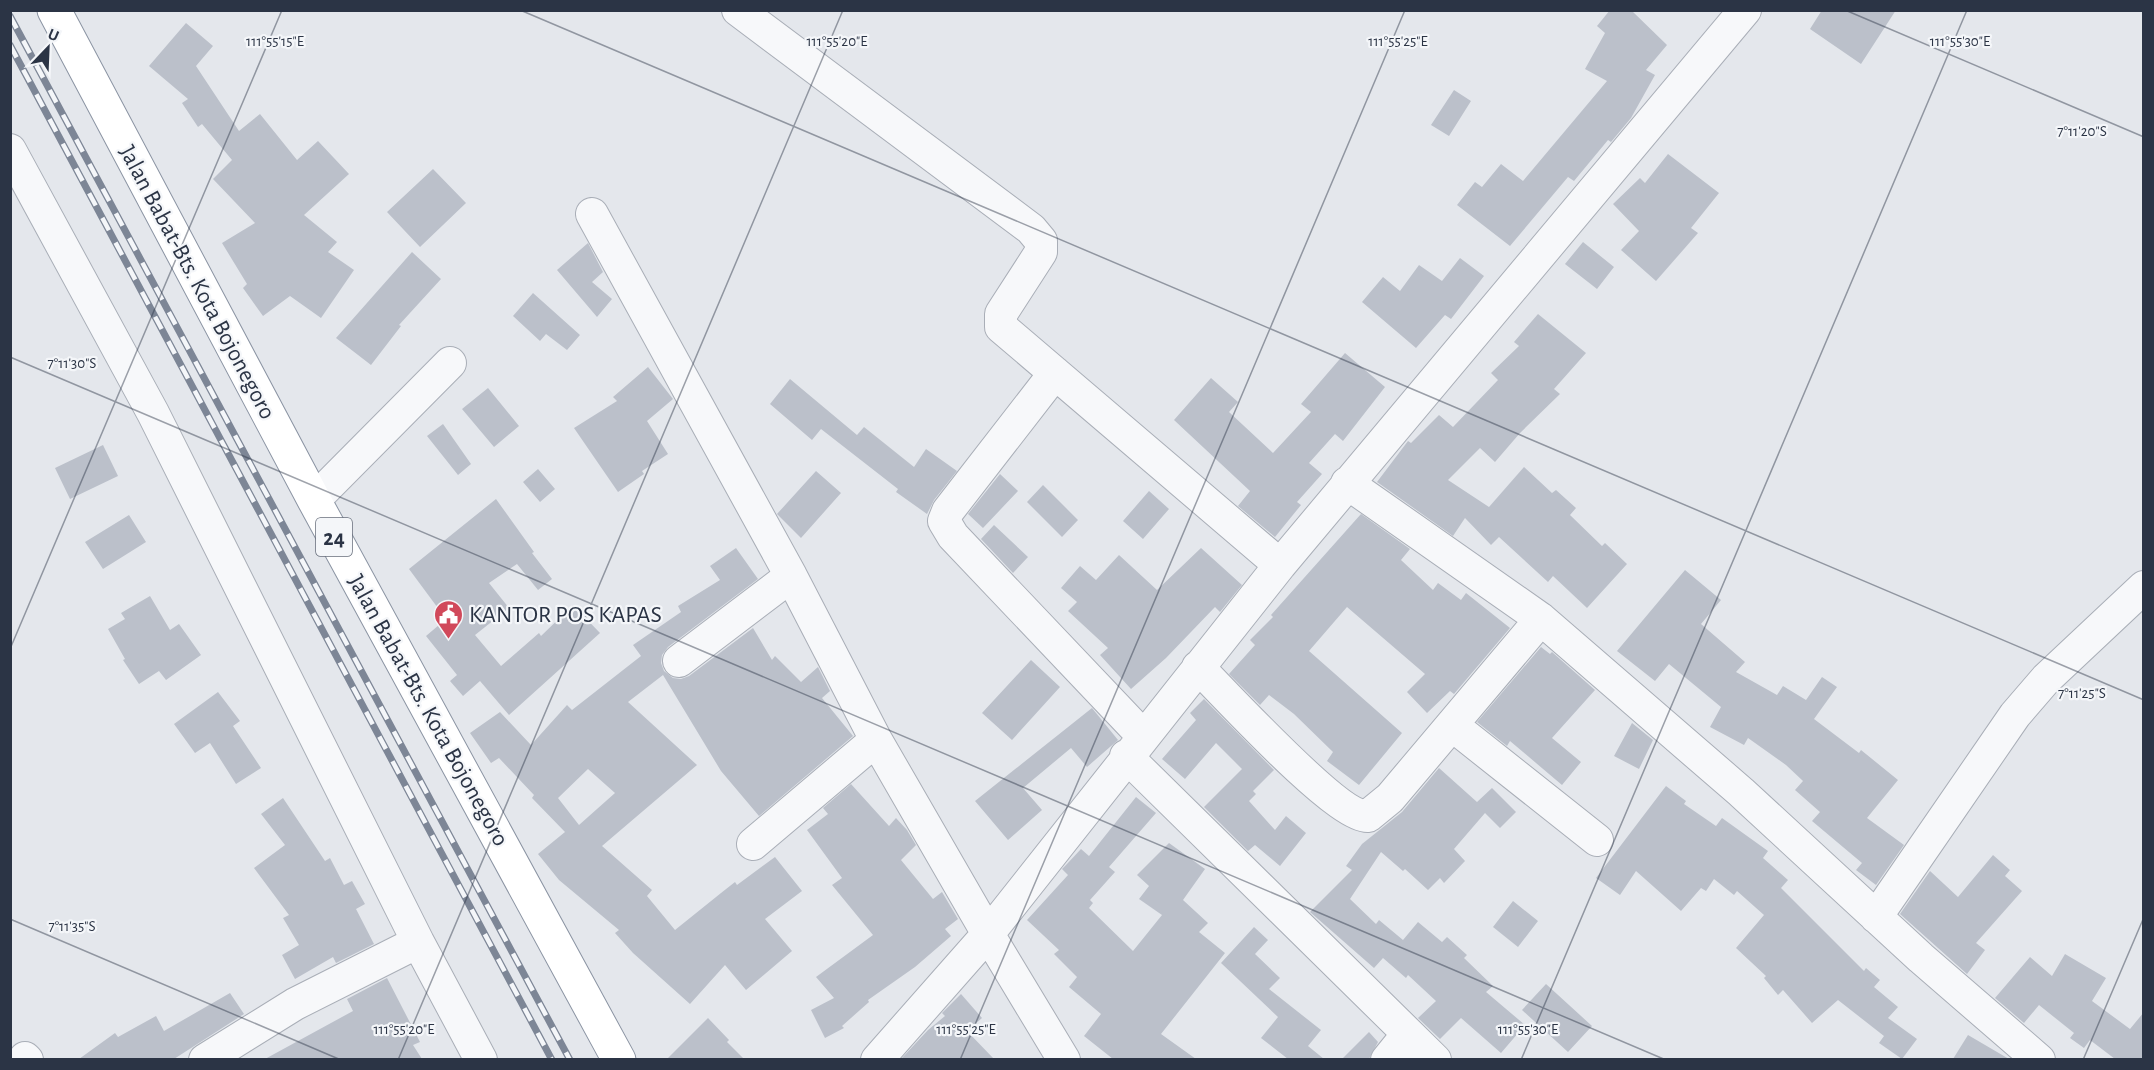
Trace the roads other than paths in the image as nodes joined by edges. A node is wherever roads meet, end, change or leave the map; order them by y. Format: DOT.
graph roads {
  1 [pos="54,10"];
  2 [pos="738,10"];
  3 [pos="1745,10"];
  4 [pos="10,150"];
  5 [pos="592,214"];
  6 [pos="450,363"];
  7 [pos="1055,373"];
  8 [pos="1347,483"];
  9 [pos="314,500"];
  10 [pos="1280,565"];
  11 [pos="791,576"];
  12 [pos="2144,587"];
  13 [pos="1541,619"];
  14 [pos="680,661"];
  15 [pos="1198,667"];
  16 [pos="1452,725"];
  17 [pos="876,740"];
  18 [pos="1135,746"];
  19 [pos="1597,840"];
  20 [pos="753,844"];
  21 [pos="1876,917"];
  22 [pos="988,934"];
  23 [pos="418,942"];
  24 [pos="1408,1034"];
  25 [pos="205,1059"];
  26 [pos="481,1059"];
  27 [pos="619,1059"];
  28 [pos="877,1059"];
  29 [pos="1064,1059"];
  30 [pos="1387,1059"];
  31 [pos="1436,1059"];
  32 [pos="2039,1059"];
  1 -- 9 [label="highway, Jalan Babat-Bts. Kota Bojonegoro / 24"];
  2 -- 7 [label="street"];
  3 -- 8 [label="street"];
  4 -- 23 [label="street"];
  5 -- 11 [label="street"];
  6 -- 9 [label="street"];
  7 -- 10 [label="street"];
  7 -- 18 [label="street"];
  8 -- 10 [label="street"];
  8 -- 13 [label="street"];
  9 -- 27 [label="highway, Jalan Babat-Bts. Kota Bojonegoro / 24"];
  10 -- 15 [label="street"];
  11 -- 14 [label="street"];
  11 -- 17 [label="street"];
  12 -- 21 [label="street"];
  13 -- 16 [label="street"];
  13 -- 21 [label="street"];
  15 -- 16 [label="street"];
  15 -- 18 [label="street"];
  16 -- 19 [label="street"];
  17 -- 20 [label="street"];
  17 -- 22 [label="street"];
  18 -- 22 [label="street"];
  18 -- 24 [label="street"];
  21 -- 32 [label="street"];
  22 -- 28 [label="street"];
  22 -- 29 [label="street"];
  23 -- 25 [label="street"];
  23 -- 26 [label="street"];
  24 -- 30 [label="street"];
  24 -- 31 [label="street"];
}
